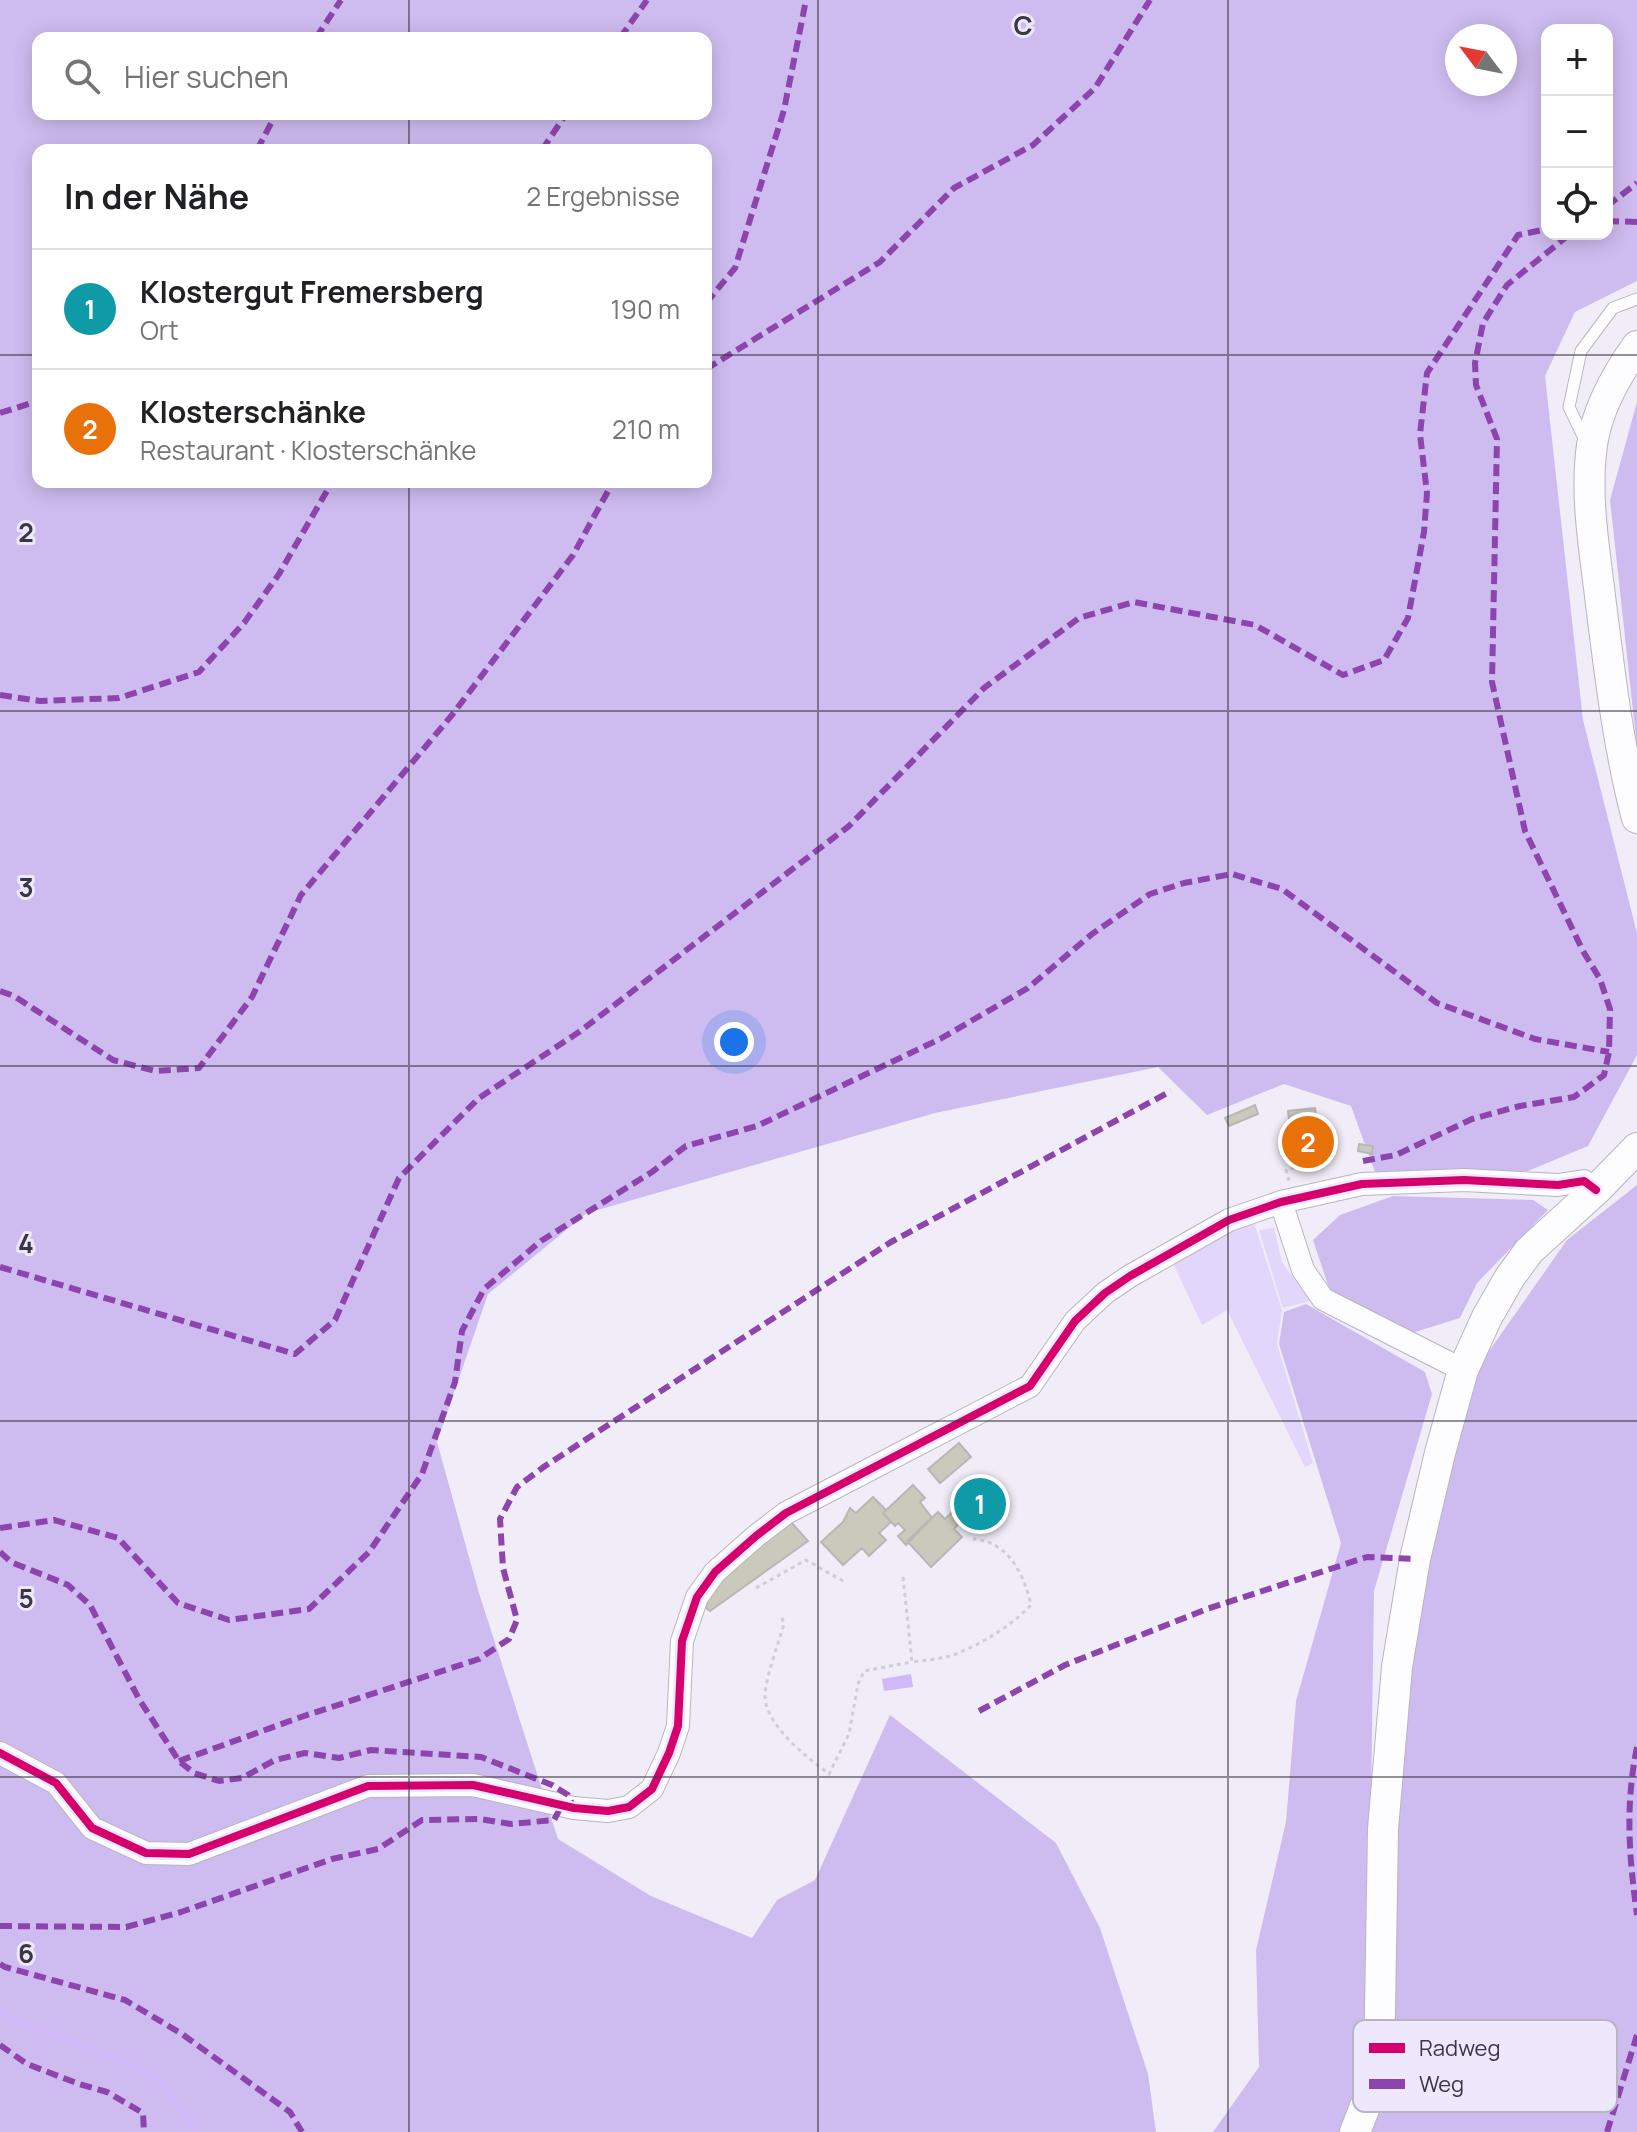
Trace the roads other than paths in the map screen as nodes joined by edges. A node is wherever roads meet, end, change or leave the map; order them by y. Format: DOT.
graph roads {
  1 [pos="1637,299"];
  2 [pos="1637,346"];
  3 [pos="1592,443"];
  4 [pos="1637,818"];
  5 [pos="1637,1148"];
  6 [pos="1596,1190"];
  7 [pos="1281,1202"];
  8 [pos="1463,1370"];
  9 [pos="0,1753"];
  10 [pos="1380,2020"];
  11 [pos="1363,2112"];
  12 [pos="1355,2132"];
  1 -- 3 [label="lane"];
  2 -- 3 [label="main road"];
  3 -- 4 [label="main road"];
  5 -- 6 [label="main road"];
  6 -- 7 [label="street"];
  6 -- 8 [label="main road"];
  7 -- 8 [label="street"];
  7 -- 9 [label="street"];
  8 -- 10 [label="main road"];
  11 -- 12 [label="main road"];
}
